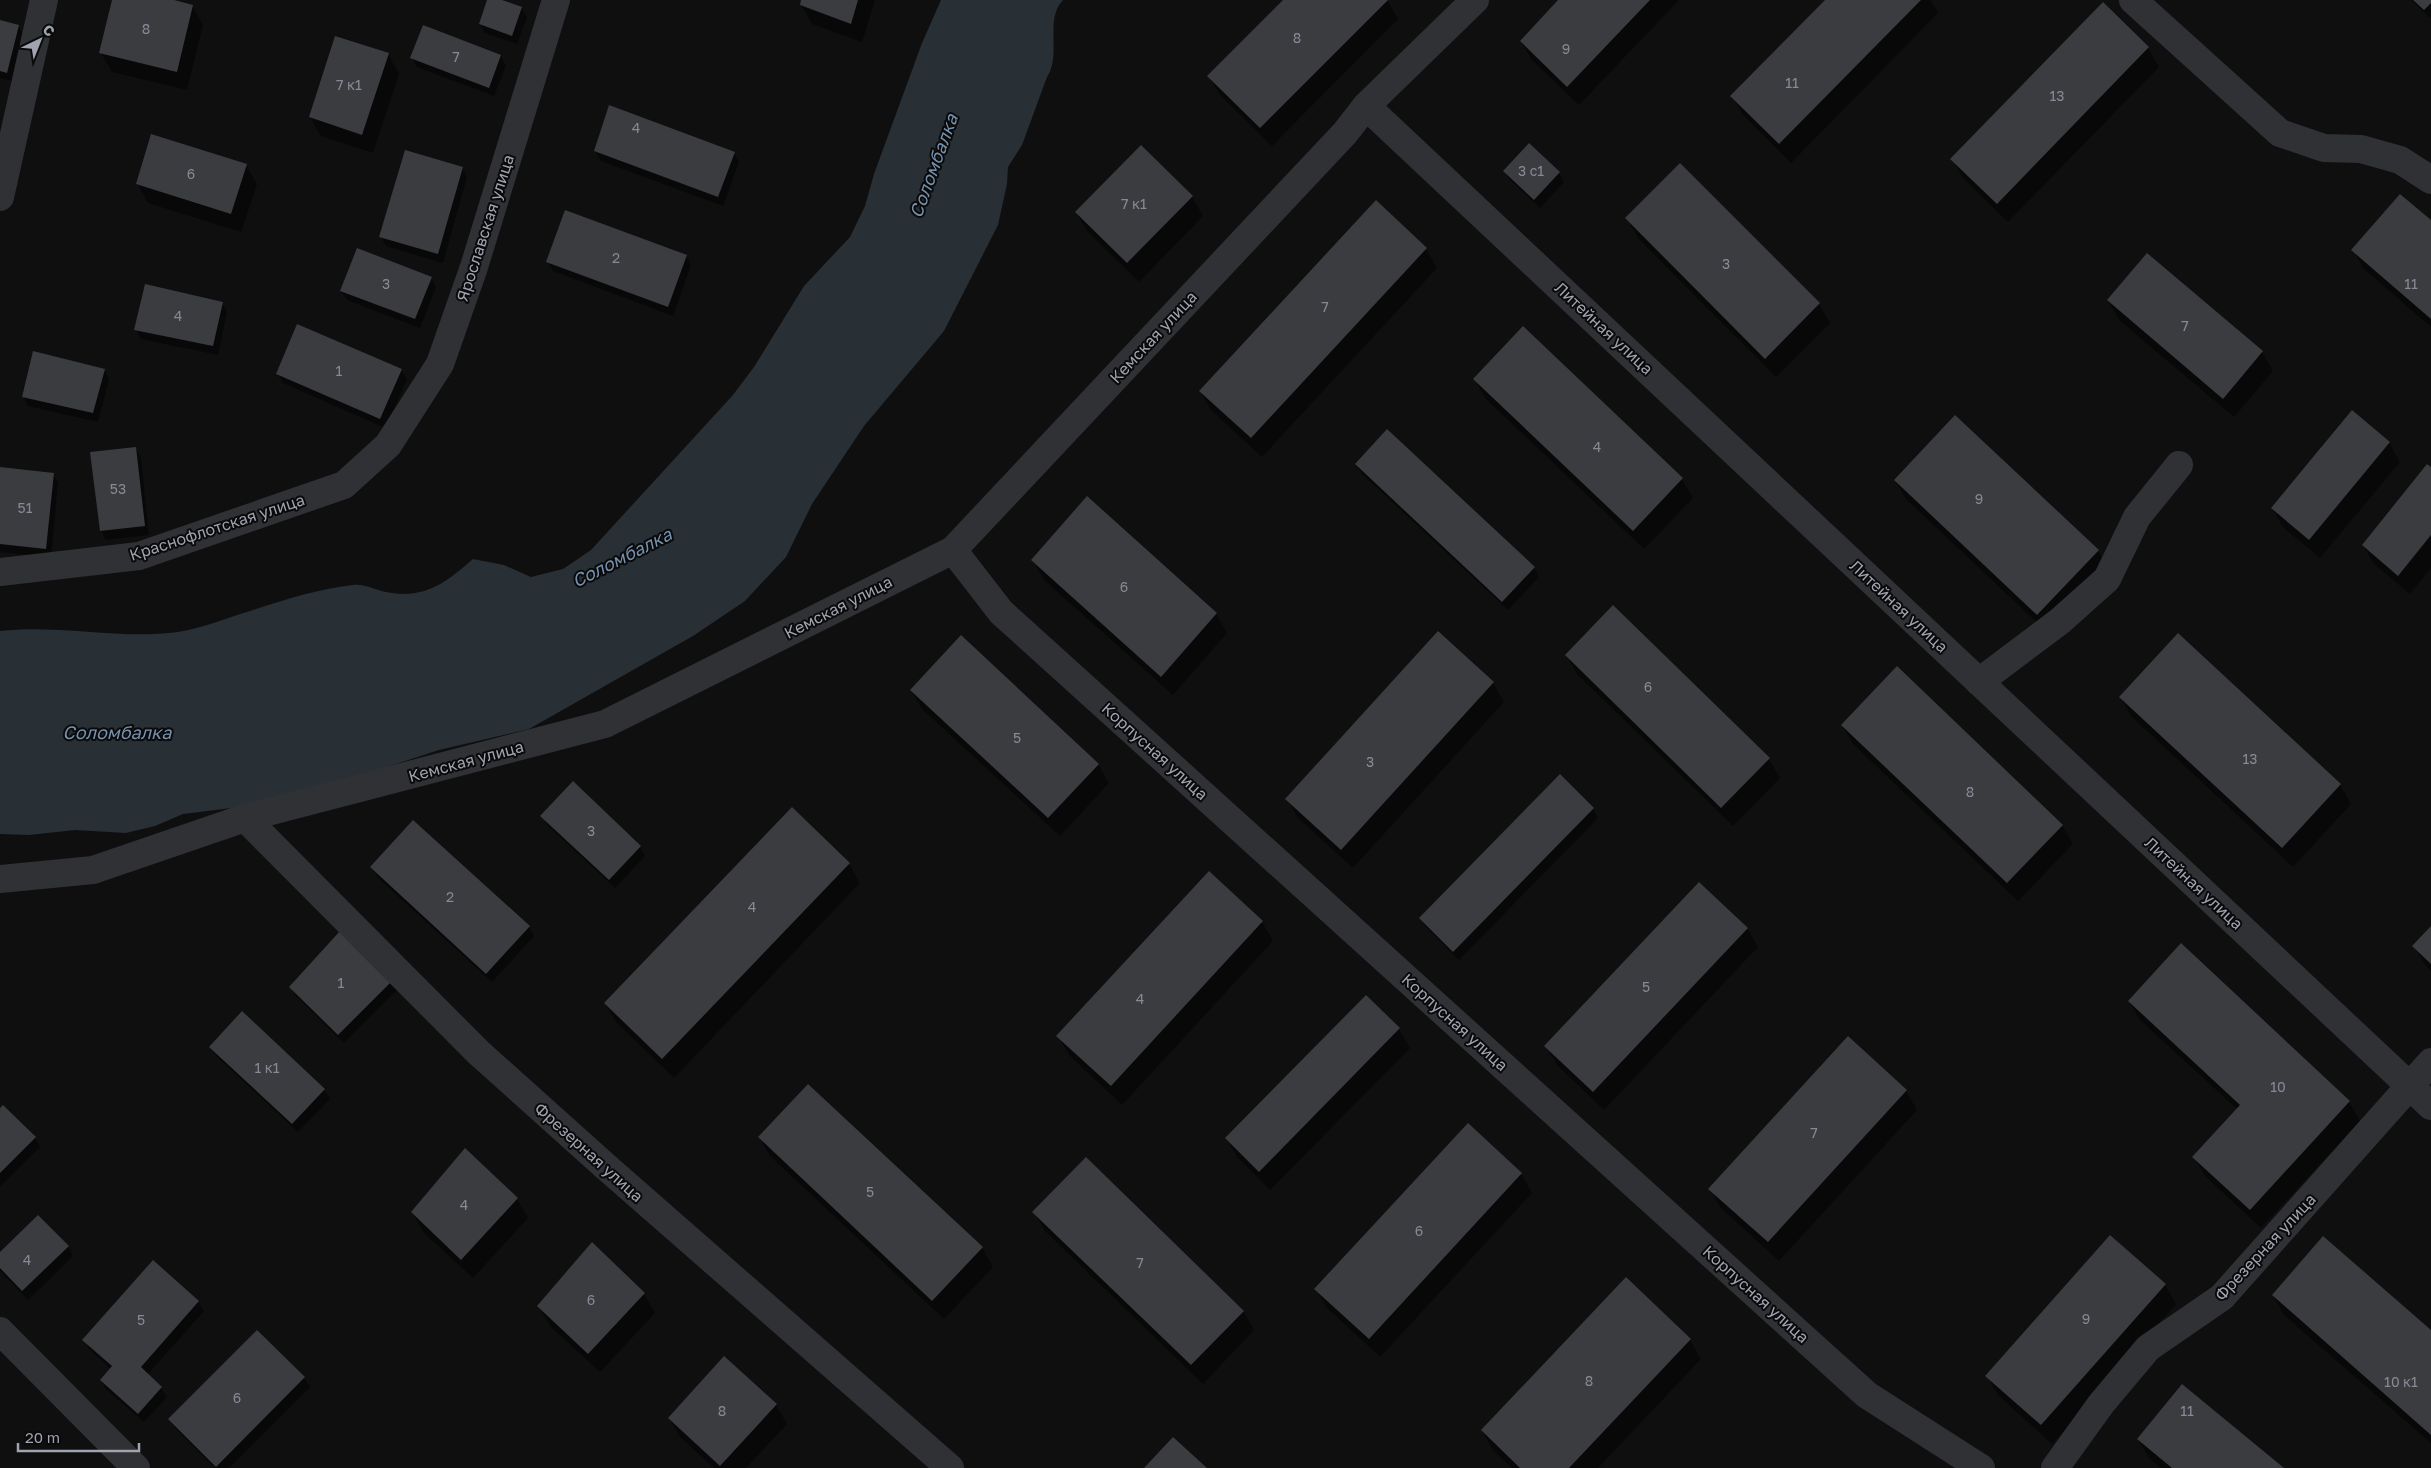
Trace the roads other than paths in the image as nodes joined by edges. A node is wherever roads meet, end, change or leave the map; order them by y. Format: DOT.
graph roads {
  1 [pos="44,0"];
  2 [pos="556,0"];
  3 [pos="1475,0"];
  4 [pos="2133,0"];
  5 [pos="1366,106"];
  6 [pos="2431,180"];
  7 [pos="0,197"];
  8 [pos="388,445"];
  9 [pos="2179,464"];
  10 [pos="953,550"];
  11 [pos="0,572"];
  12 [pos="1979,682"];
  13 [pos="245,818"];
  14 [pos="0,879"];
  15 [pos="2431,1062"];
  16 [pos="2410,1086"];
  17 [pos="2431,1106"];
  18 [pos="0,1331"];
  19 [pos="136,1468"];
  20 [pos="950,1468"];
  21 [pos="1981,1468"];
  22 [pos="2056,1468"];
  1 -- 7 [label="street"];
  2 -- 8 [label="street, Ярославская улица"];
  3 -- 5 [label="street, Кемская улица"];
  4 -- 6 [label="street"];
  5 -- 10 [label="street, Кемская улица"];
  5 -- 12 [label="street, Литейная улица"];
  8 -- 11 [label="street, Краснофлотская улица"];
  9 -- 12 [label="street"];
  10 -- 13 [label="street, Кемская улица"];
  10 -- 21 [label="street, Корпусная улица"];
  12 -- 16 [label="street, Литейная улица"];
  13 -- 14 [label="street, Кемская улица"];
  13 -- 20 [label="street, Фрезерная улица"];
  15 -- 16 [label="street, Фрезерная улица"];
  16 -- 17 [label="street, Литейная улица"];
  16 -- 22 [label="street, Фрезерная улица"];
  18 -- 19 [label="street"];
}
